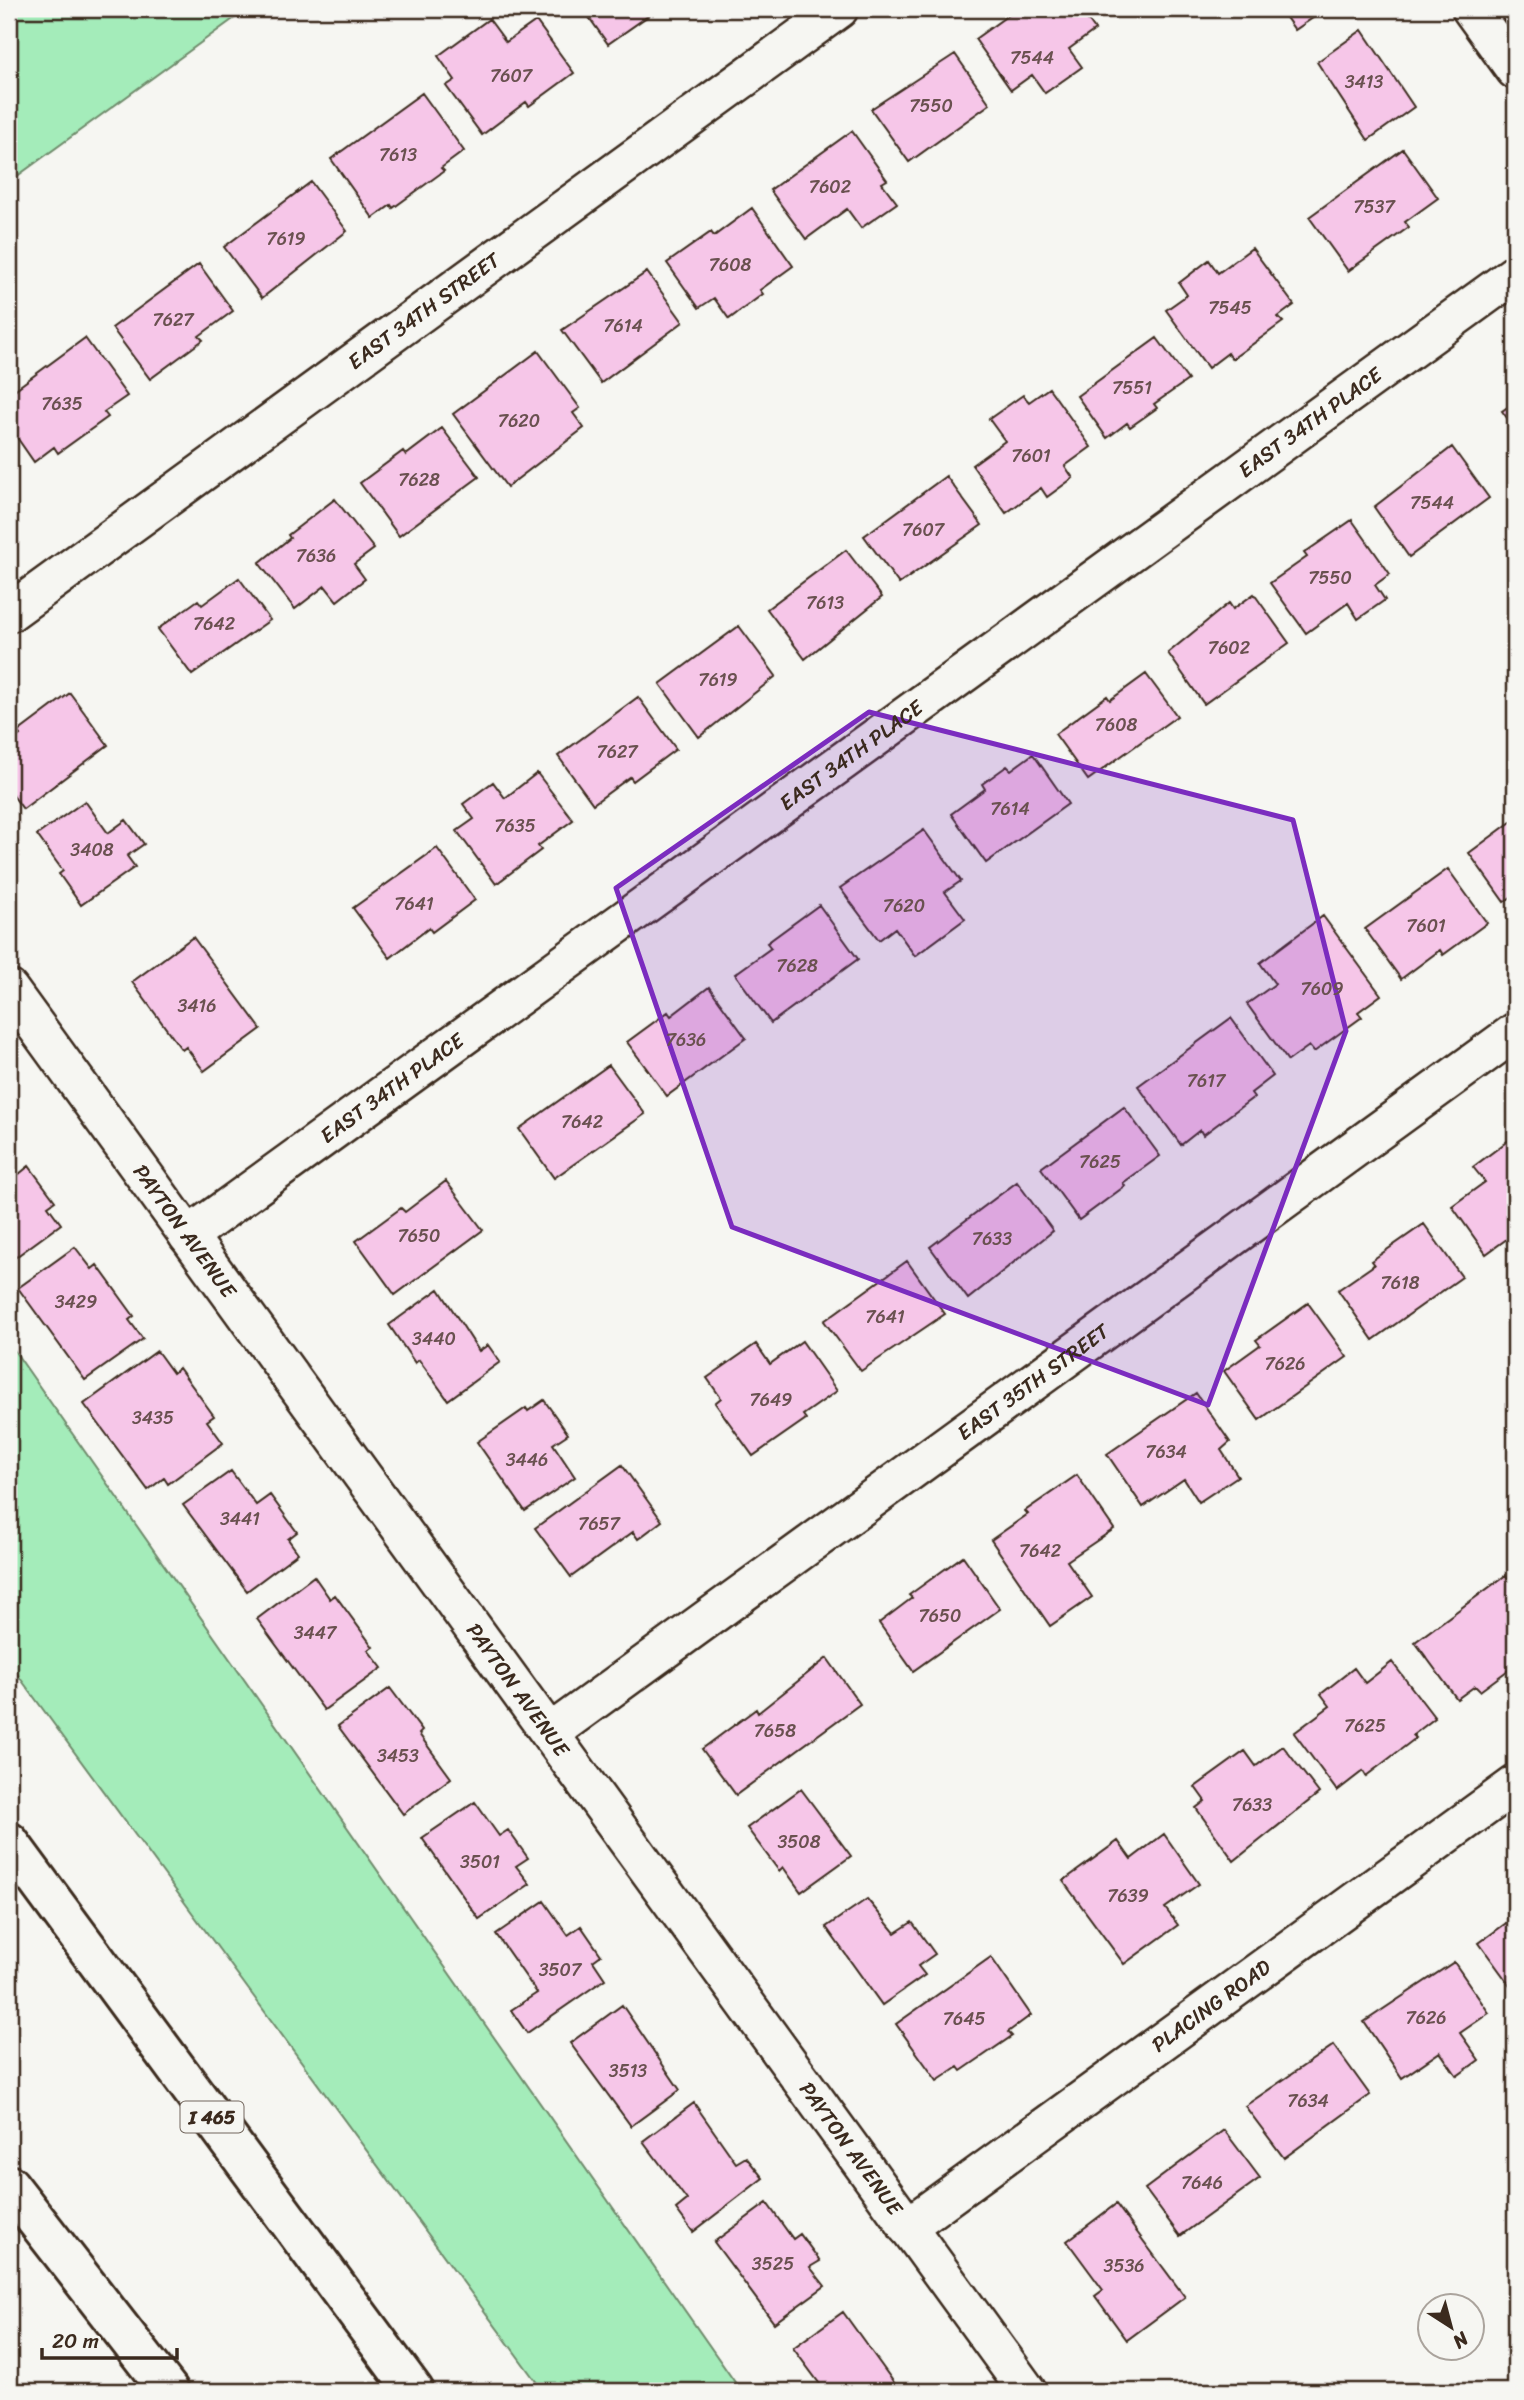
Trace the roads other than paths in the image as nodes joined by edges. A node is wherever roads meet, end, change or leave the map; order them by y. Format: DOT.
graph roads {
  1 [pos="839,9"];
  2 [pos="1471,9"];
  3 [pos="1515,70"];
  4 [pos="1515,274"];
  5 [pos="9,613"];
  6 [pos="9,989"];
  7 [pos="1515,1032"];
  8 [pos="188,1236"];
  9 [pos="550,1733"];
  10 [pos="1515,1785"];
  11 [pos="9,1842"];
  12 [pos="9,2185"];
  13 [pos="907,2227"];
  14 [pos="169,2391"];
  15 [pos="414,2391"];
  16 [pos="1027,2391"];
  1 -- 5 [label="street, EAST 34TH STREET"];
  2 -- 3 [label="street"];
  4 -- 8 [label="street, EAST 34TH PLACE"];
  6 -- 8 [label="street, PAYTON AVENUE"];
  7 -- 9 [label="street, EAST 35TH STREET"];
  8 -- 9 [label="street, PAYTON AVENUE"];
  9 -- 13 [label="street, PAYTON AVENUE"];
  10 -- 13 [label="street, PLACING ROAD"];
  11 -- 15 [label="highway, I 465"];
  12 -- 14 [label="highway"];
  13 -- 16 [label="street, PAYTON AVENUE"];
}
